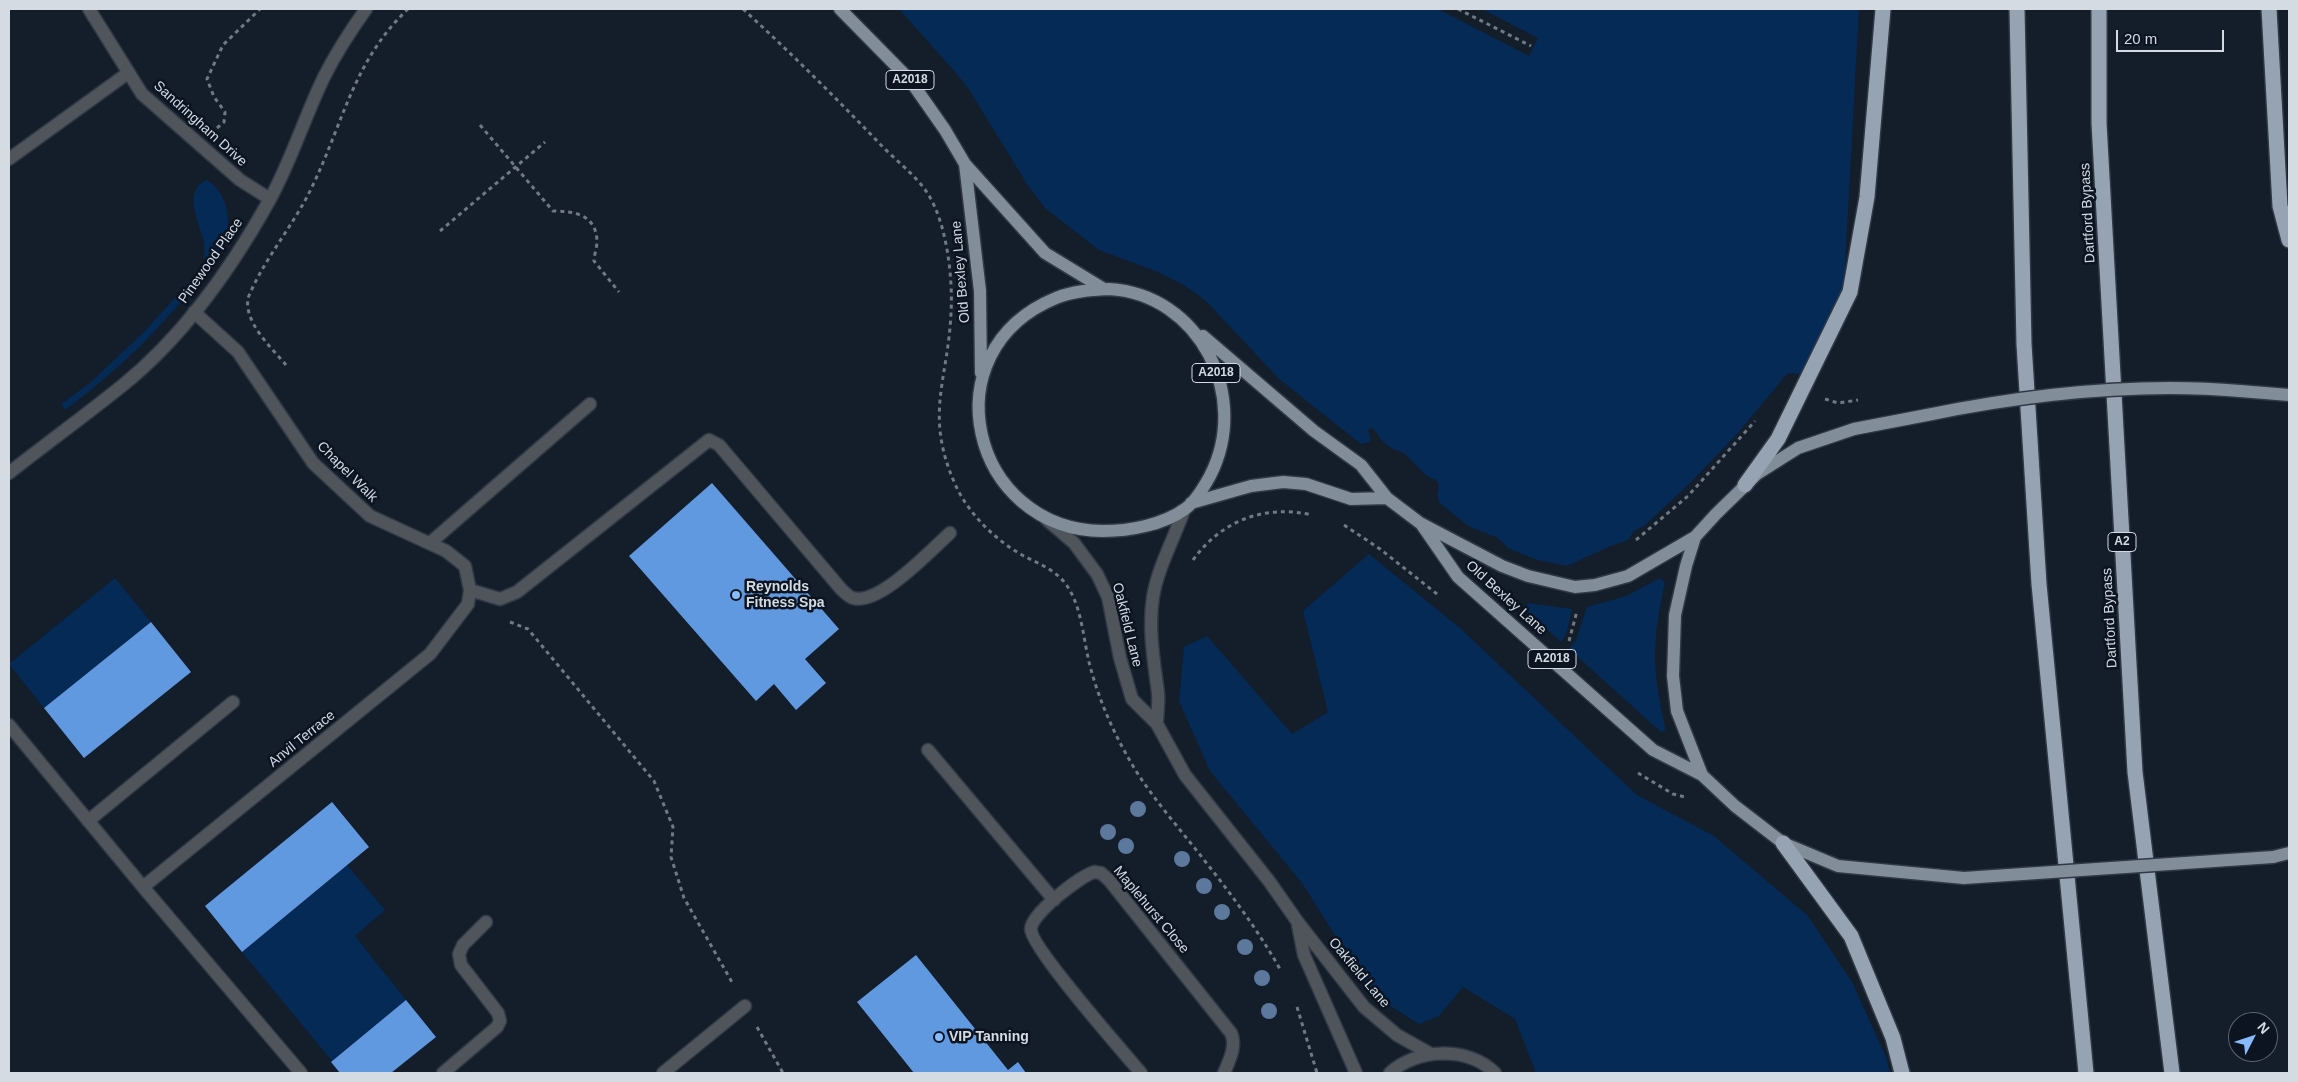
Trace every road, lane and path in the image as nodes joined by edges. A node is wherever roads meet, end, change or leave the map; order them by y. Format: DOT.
graph roads {
  1 [pos="89,9"];
  2 [pos="260,9"];
  3 [pos="366,9"];
  4 [pos="408,9"];
  5 [pos="840,9"];
  6 [pos="1458,9"];
  7 [pos="1883,9"];
  8 [pos="2017,9"];
  9 [pos="2099,9"];
  10 [pos="2269,9"];
  11 [pos="1531,46"];
  12 [pos="128,73"];
  13 [pos="480,126"];
  14 [pos="545,142"];
  15 [pos="199,146"];
  16 [pos="9,160"];
  17 [pos="965,164"];
  18 [pos="516,167"];
  19 [pos="270,199"];
  20 [pos="440,231"];
  21 [pos="2289,240"];
  22 [pos="1104,289"];
  23 [pos="619,292"];
  24 [pos="194,312"];
  25 [pos="1184,320"];
  26 [pos="286,365"];
  27 [pos="981,377"];
  28 [pos="2289,395"];
  29 [pos="590,404"];
  30 [pos="9,473"];
  31 [pos="1745,485"];
  32 [pos="1387,498"];
  33 [pos="1188,506"];
  34 [pos="1042,516"];
  35 [pos="1317,516"];
  36 [pos="1420,523"];
  37 [pos="1341,524"];
  38 [pos="950,533"];
  39 [pos="1695,537"];
  40 [pos="430,543"];
  41 [pos="1157,578"];
  42 [pos="1101,581"];
  43 [pos="470,590"];
  44 [pos="1070,590"];
  45 [pos="1439,595"];
  46 [pos="468,604"];
  47 [pos="233,702"];
  48 [pos="1157,724"];
  49 [pos="9,725"];
  50 [pos="928,750"];
  51 [pos="1634,769"];
  52 [pos="1702,775"];
  53 [pos="1691,798"];
  54 [pos="88,821"];
  55 [pos="1783,843"];
  56 [pos="2289,853"];
  57 [pos="143,887"];
  58 [pos="1054,900"];
  59 [pos="1297,921"];
  60 [pos="486,922"];
  61 [pos="746,1006"];
  62 [pos="1429,1054"];
  63 [pos="445,1072"];
  64 [pos="300,1073"];
  65 [pos="663,1073"];
  66 [pos="784,1073"];
  67 [pos="1141,1073"];
  68 [pos="1224,1073"];
  69 [pos="1356,1073"];
  70 [pos="1390,1073"];
  71 [pos="1495,1073"];
  72 [pos="1902,1073"];
  73 [pos="2086,1073"];
  74 [pos="2172,1073"];
  1 -- 12 [label="street, Sandringham Drive"];
  2 -- 15 [label="path"];
  3 -- 19 [label="street, Pinewood Place"];
  4 -- 26 [label="path"];
  5 -- 17 [label="main road, Old Bexley Lane / A2018"];
  6 -- 11 [label="path"];
  7 -- 31 [label="highway"];
  8 -- 73 [label="highway"];
  9 -- 74 [label="highway, Dartford Bypass / A2"];
  10 -- 21 [label="highway"];
  12 -- 15 [label="street, Sandringham Drive"];
  12 -- 16 [label="street"];
  13 -- 18 [label="path"];
  14 -- 18 [label="path"];
  15 -- 19 [label="street, Sandringham Drive"];
  17 -- 22 [label="main road, Old Bexley Lane / A2018"];
  17 -- 27 [label="main road, Old Bexley Lane / A2018"];
  18 -- 20 [label="path"];
  18 -- 23 [label="path"];
  19 -- 24 [label="street, Pinewood Place"];
  22 -- 25 [label="main road, A2018"];
  22 -- 27 [label="main road, A2018"];
  24 -- 30 [label="street, Pinewood Place"];
  24 -- 40 [label="street, Chapel Walk"];
  25 -- 32 [label="main road, Old Bexley Lane / A2018"];
  25 -- 33 [label="main road, A2018"];
  27 -- 34 [label="main road, A2018"];
  28 -- 31 [label="main road, bridge"];
  29 -- 40 [label="street"];
  31 -- 39 [label="main road"];
  32 -- 33 [label="main road, A2018"];
  32 -- 36 [label="main road, Old Bexley Lane / A2018"];
  33 -- 34 [label="main road, A2018"];
  33 -- 41 [label="street, Oakfield Lane"];
  34 -- 42 [label="street, Oakfield Lane"];
  35 -- 41 [label="path"];
  36 -- 39 [label="main road, Old Bexley Lane / A2018"];
  36 -- 52 [label="main road, Old Bexley Lane / A2018"];
  37 -- 45 [label="path"];
  38 -- 43 [label="street"];
  39 -- 52 [label="main road"];
  40 -- 43 [label="street, Chapel Walk"];
  41 -- 48 [label="street, Oakfield Lane"];
  42 -- 44 [label="path"];
  42 -- 48 [label="street, Oakfield Lane"];
  43 -- 46 [label="street, Chapel Walk"];
  46 -- 57 [label="street, Anvil Terrace"];
  46 -- 61 [label="path"];
  47 -- 54 [label="street"];
  48 -- 59 [label="street, Oakfield Lane"];
  49 -- 54 [label="street"];
  50 -- 58 [label="street"];
  51 -- 53 [label="path"];
  52 -- 55 [label="main road"];
  54 -- 57 [label="street"];
  55 -- 56 [label="main road, bridge"];
  55 -- 72 [label="highway"];
  57 -- 64 [label="street"];
  58 -- 67 [label="street, Maplehurst Close"];
  58 -- 68 [label="street, Maplehurst Close"];
  59 -- 62 [label="street, Oakfield Lane"];
  59 -- 69 [label="street, Oakfield Lane"];
  60 -- 63 [label="street"];
  61 -- 65 [label="street"];
  61 -- 66 [label="path"];
  62 -- 70 [label="street, Oakfield Lane"];
  62 -- 71 [label="street, Oakfield Lane"];
}
